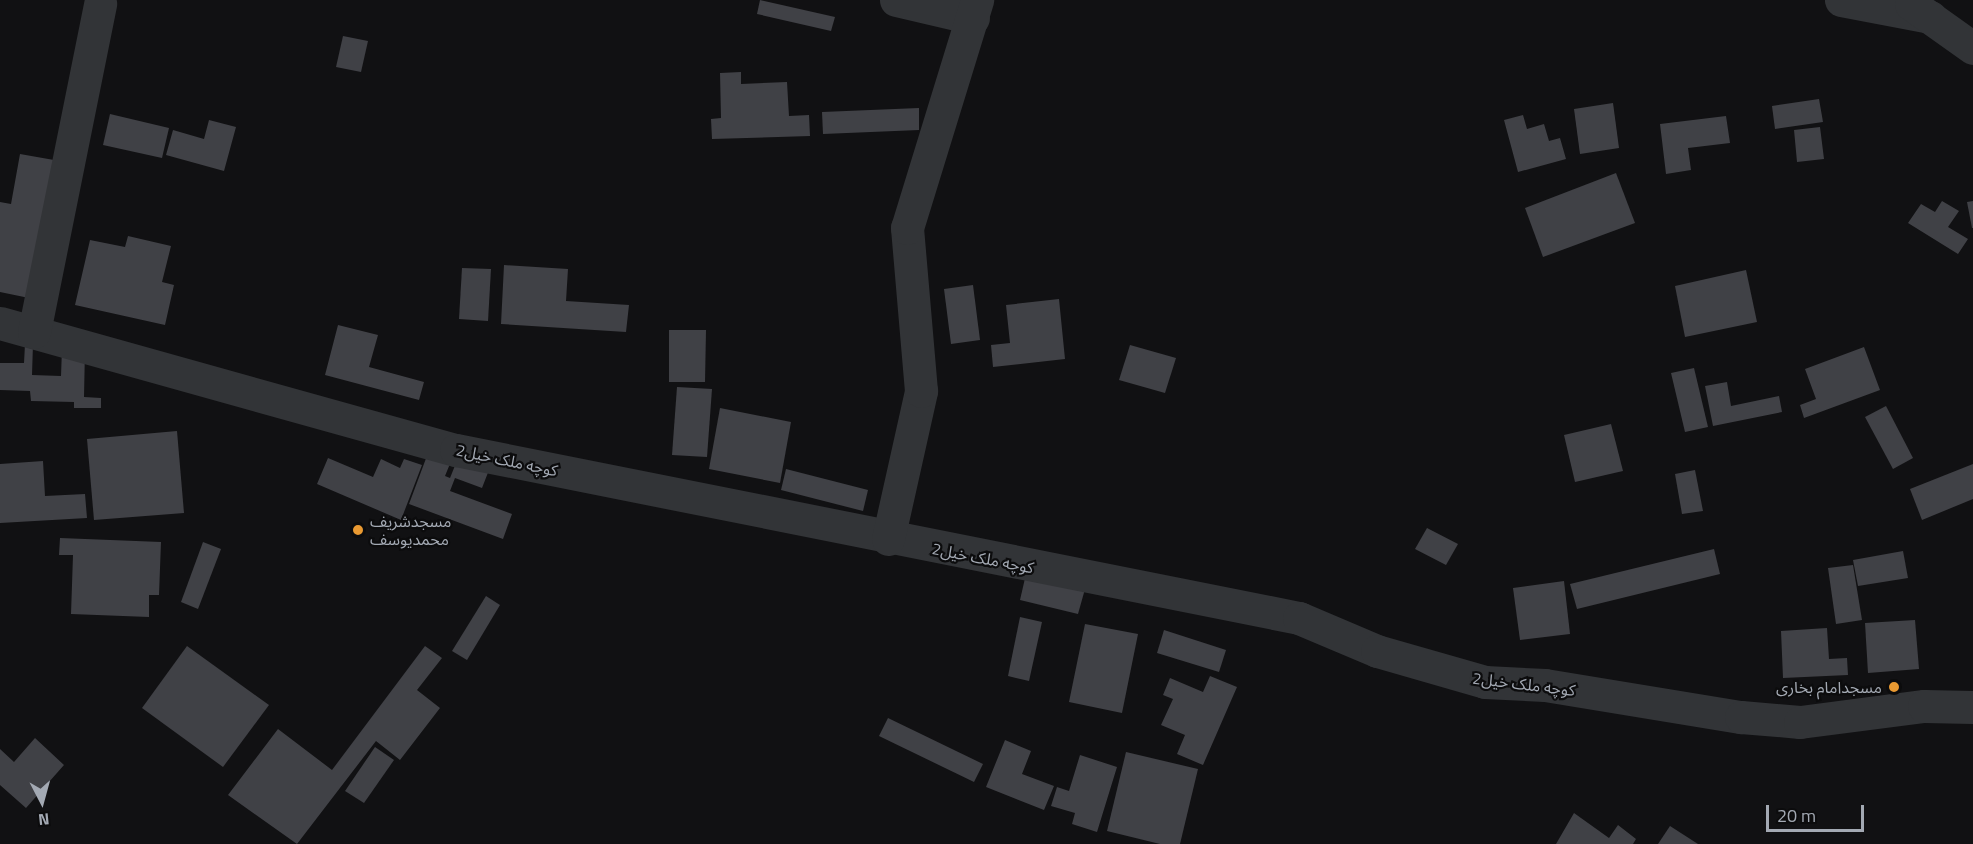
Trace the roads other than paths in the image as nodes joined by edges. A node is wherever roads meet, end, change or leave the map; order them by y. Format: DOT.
graph roads {
  1 [pos="896,0"];
  2 [pos="1841,0"];
  3 [pos="100,4"];
  4 [pos="975,9"];
  5 [pos="1917,9"];
  6 [pos="1973,48"];
  7 [pos="0,323"];
  8 [pos="34,332"];
  9 [pos="888,539"];
  10 [pos="1973,707"];
  1 -- 4 [label="street"];
  2 -- 5 [label="street"];
  3 -- 8 [label="street"];
  4 -- 9 [label="street"];
  5 -- 6 [label="street"];
  7 -- 8 [label="street, کوچه ملک خیل2"];
  8 -- 9 [label="street, کوچه ملک خیل2"];
  9 -- 10 [label="street, کوچه ملک خیل2"];
}
